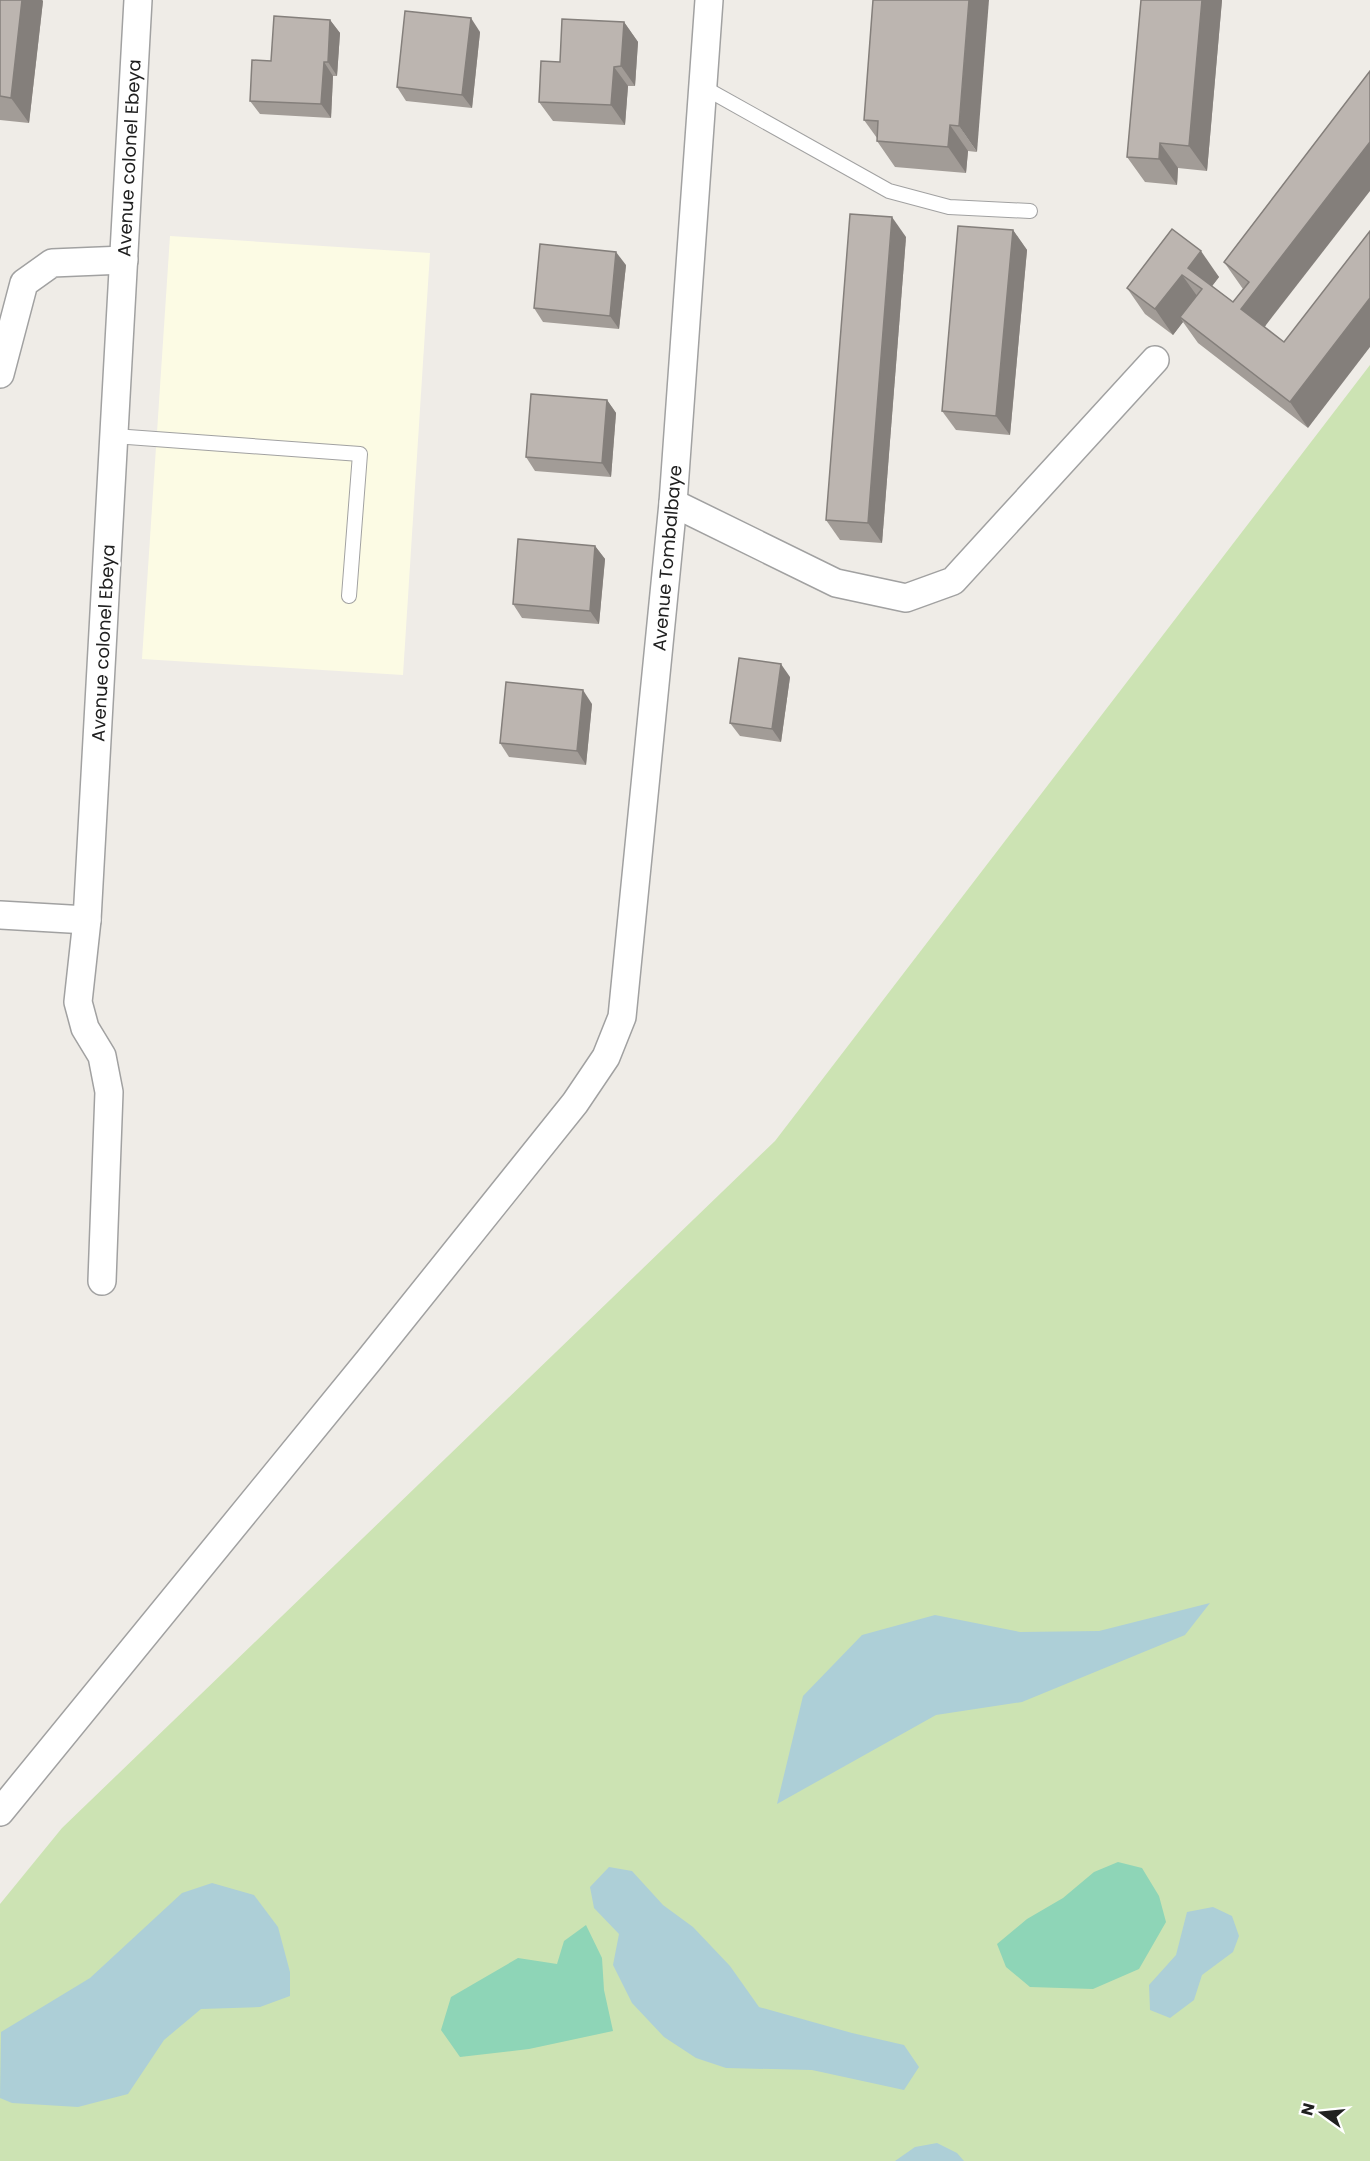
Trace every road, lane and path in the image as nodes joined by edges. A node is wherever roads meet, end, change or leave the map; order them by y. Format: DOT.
graph roads {
  1 [pos="138,0"];
  2 [pos="709,0"];
  3 [pos="703,87"];
  4 [pos="1030,211"];
  5 [pos="124,260"];
  6 [pos="1155,360"];
  7 [pos="0,374"];
  8 [pos="114,436"];
  9 [pos="673,504"];
  10 [pos="349,596"];
  11 [pos="0,915"];
  12 [pos="87,920"];
  13 [pos="102,1281"];
  14 [pos="0,1812"];
  1 -- 5 [label="street, Avenue colonel Ebeya"];
  2 -- 3 [label="street, Avenue Tombalbaye"];
  3 -- 4 [label="lane"];
  3 -- 9 [label="street, Avenue Tombalbaye"];
  5 -- 7 [label="street"];
  5 -- 8 [label="street, Avenue colonel Ebeya"];
  6 -- 9 [label="street"];
  8 -- 10 [label="lane"];
  8 -- 12 [label="street, Avenue colonel Ebeya"];
  9 -- 14 [label="street, Avenue Tombalbaye"];
  11 -- 12 [label="street"];
  12 -- 13 [label="street, Avenue colonel Ebeya"];
}
